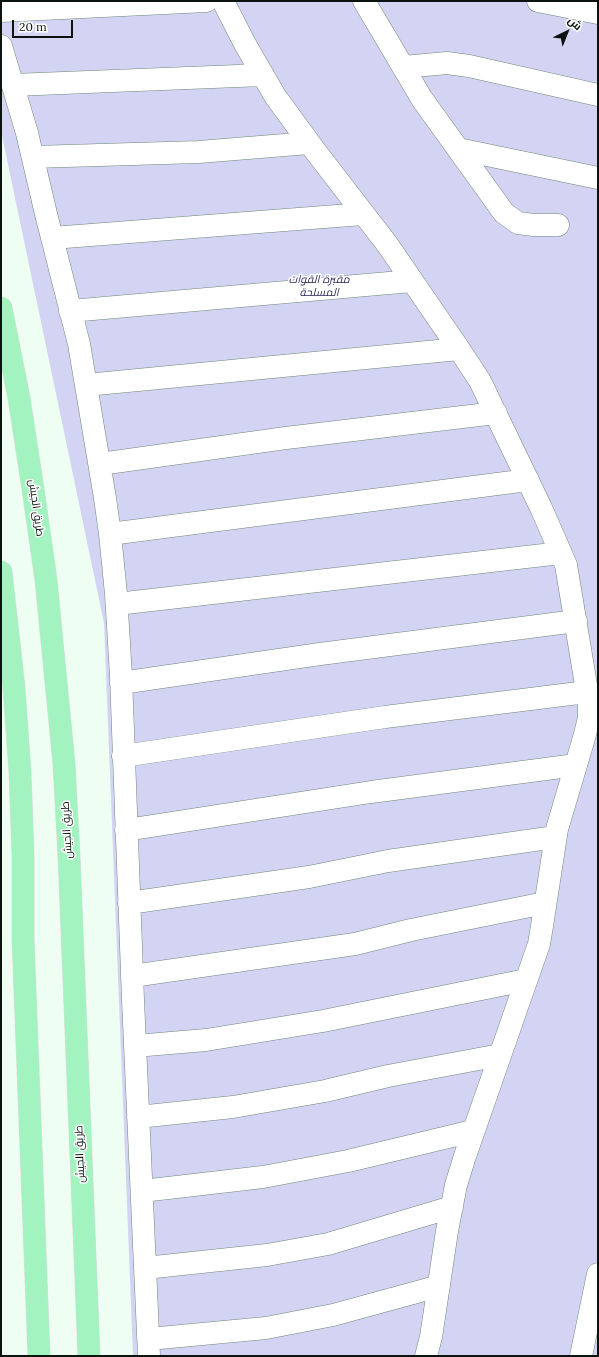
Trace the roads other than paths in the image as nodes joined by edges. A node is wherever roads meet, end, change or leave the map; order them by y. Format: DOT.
graph roads {
  1 [pos="206,1"];
  2 [pos="223,1"];
  3 [pos="364,1"];
  4 [pos="538,1"];
  5 [pos="1,11"];
  6 [pos="598,13"];
  7 [pos="1,46"];
  8 [pos="403,66"];
  9 [pos="263,75"];
  10 [pos="13,85"];
  11 [pos="598,95"];
  12 [pos="309,143"];
  13 [pos="458,149"];
  14 [pos="33,157"];
  15 [pos="598,178"];
  16 [pos="363,214"];
  17 [pos="558,225"];
  18 [pos="52,238"];
  19 [pos="412,280"];
  20 [pos="1,308"];
  21 [pos="70,311"];
  22 [pos="459,349"];
  23 [pos="86,385"];
  24 [pos="496,413"];
  25 [pos="100,464"];
  26 [pos="528,480"];
  27 [pos="110,534"];
  28 [pos="561,553"];
  29 [pos="1,572"];
  30 [pos="117,604"];
  31 [pos="576,621"];
  32 [pos="121,683"];
  33 [pos="588,692"];
  34 [pos="123,756"];
  35 [pos="576,765"];
  36 [pos="126,830"];
  37 [pos="556,837"];
  38 [pos="128,903"];
  39 [pos="546,903"];
  40 [pos="132,976"];
  41 [pos="526,980"];
  42 [pos="135,1046"];
  43 [pos="500,1055"];
  44 [pos="138,1117"];
  45 [pos="473,1131"];
  46 [pos="142,1192"];
  47 [pos="452,1207"];
  48 [pos="145,1268"];
  49 [pos="598,1274"];
  50 [pos="439,1286"];
  51 [pos="593,1327"];
  52 [pos="149,1348"];
  53 [pos="39,1356"];
  54 [pos="89,1356"];
  55 [pos="426,1356"];
  56 [pos="581,1356"];
  1 -- 5 [label="lane"];
  2 -- 9 [label="lane"];
  3 -- 8 [label="lane"];
  4 -- 6 [label="lane"];
  7 -- 10 [label="lane"];
  8 -- 11 [label="lane"];
  8 -- 13 [label="lane"];
  9 -- 10 [label="lane"];
  9 -- 12 [label="lane"];
  10 -- 14 [label="lane"];
  12 -- 14 [label="lane"];
  12 -- 16 [label="lane"];
  13 -- 15 [label="lane"];
  13 -- 17 [label="lane"];
  14 -- 18 [label="lane"];
  16 -- 18 [label="lane"];
  16 -- 19 [label="lane"];
  18 -- 21 [label="lane"];
  19 -- 21 [label="lane"];
  19 -- 22 [label="lane"];
  20 -- 54 [label="main road, طريق الجيش"];
  21 -- 23 [label="lane"];
  22 -- 23 [label="lane"];
  22 -- 24 [label="lane"];
  23 -- 25 [label="lane"];
  24 -- 25 [label="lane"];
  24 -- 26 [label="lane"];
  25 -- 27 [label="lane"];
  26 -- 27 [label="lane"];
  26 -- 28 [label="lane"];
  27 -- 30 [label="lane"];
  28 -- 30 [label="lane"];
  28 -- 31 [label="lane"];
  29 -- 53 [label="main road"];
  30 -- 32 [label="lane"];
  31 -- 32 [label="lane"];
  31 -- 33 [label="lane"];
  32 -- 34 [label="lane"];
  33 -- 34 [label="lane"];
  33 -- 35 [label="lane"];
  34 -- 36 [label="lane"];
  35 -- 36 [label="lane"];
  35 -- 37 [label="lane"];
  36 -- 38 [label="lane"];
  37 -- 38 [label="lane"];
  37 -- 39 [label="lane"];
  38 -- 40 [label="lane"];
  39 -- 40 [label="lane"];
  39 -- 41 [label="lane"];
  40 -- 42 [label="lane"];
  41 -- 42 [label="lane"];
  41 -- 43 [label="lane"];
  42 -- 44 [label="lane"];
  43 -- 44 [label="lane"];
  43 -- 45 [label="lane"];
  44 -- 46 [label="lane"];
  45 -- 46 [label="lane"];
  45 -- 47 [label="lane"];
  46 -- 48 [label="lane"];
  47 -- 48 [label="lane"];
  47 -- 50 [label="lane"];
  48 -- 52 [label="lane"];
  49 -- 51 [label="lane"];
  50 -- 52 [label="lane"];
  50 -- 55 [label="lane"];
  51 -- 56 [label="lane"];
}
